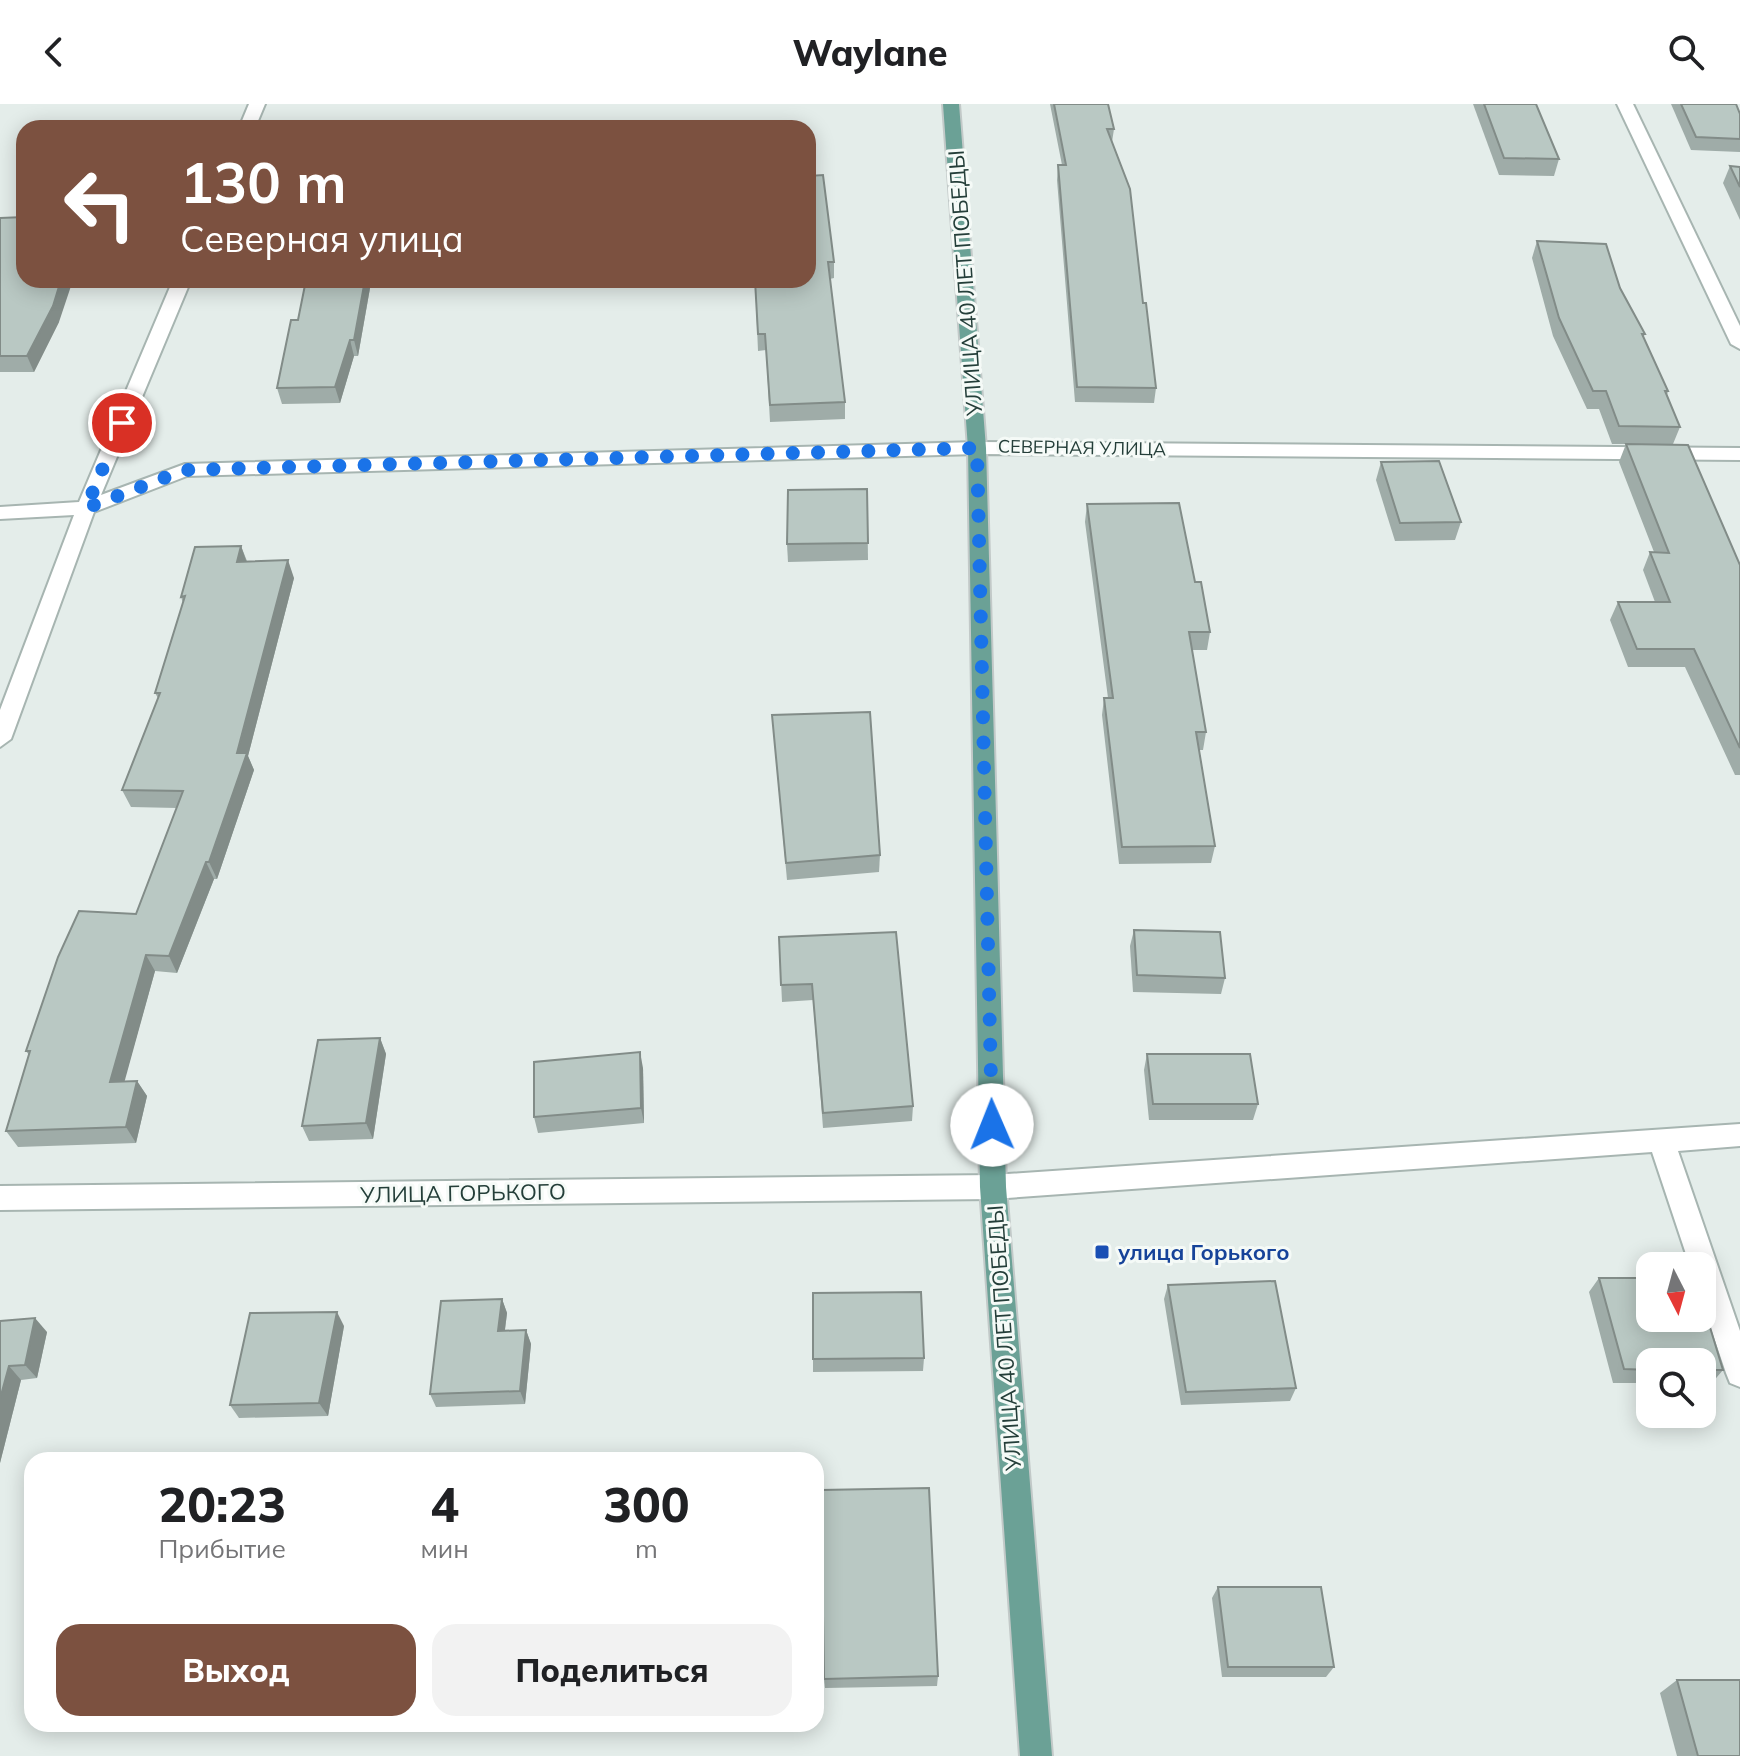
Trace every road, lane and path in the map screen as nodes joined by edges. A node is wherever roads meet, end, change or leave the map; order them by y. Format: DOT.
graph roads {
  1 [pos="951,104"];
  2 [pos="1625,104"];
  3 [pos="179,288"];
  4 [pos="1740,344"];
  5 [pos="977,448"];
  6 [pos="1740,454"];
  7 [pos="86,508"];
  8 [pos="0,513"];
  9 [pos="0,739"];
  10 [pos="1740,1135"];
  11 [pos="1662,1142"];
  12 [pos="993,1187"];
  13 [pos="0,1198"];
  14 [pos="1740,1373"];
  15 [pos="1036,1756"];
  1 -- 5 [label="main road, УЛИЦА 40 ЛЕТ ПОБЕДЫ"];
  2 -- 4 [label="street"];
  3 -- 7 [label="street"];
  5 -- 6 [label="street, СЕВЕРНАЯ УЛИЦА"];
  5 -- 7 [label="street, СЕВЕРНАЯ УЛИЦА"];
  5 -- 12 [label="main road, УЛИЦА 40 ЛЕТ ПОБЕДЫ"];
  7 -- 8 [label="street, СЕВЕРНАЯ УЛИЦА"];
  7 -- 9 [label="street"];
  10 -- 11 [label="street, УЛИЦА ГОРЬКОГО"];
  11 -- 12 [label="street, УЛИЦА ГОРЬКОГО"];
  11 -- 14 [label="street"];
  12 -- 13 [label="street, УЛИЦА ГОРЬКОГО"];
  12 -- 15 [label="main road, УЛИЦА 40 ЛЕТ ПОБЕДЫ"];
}
